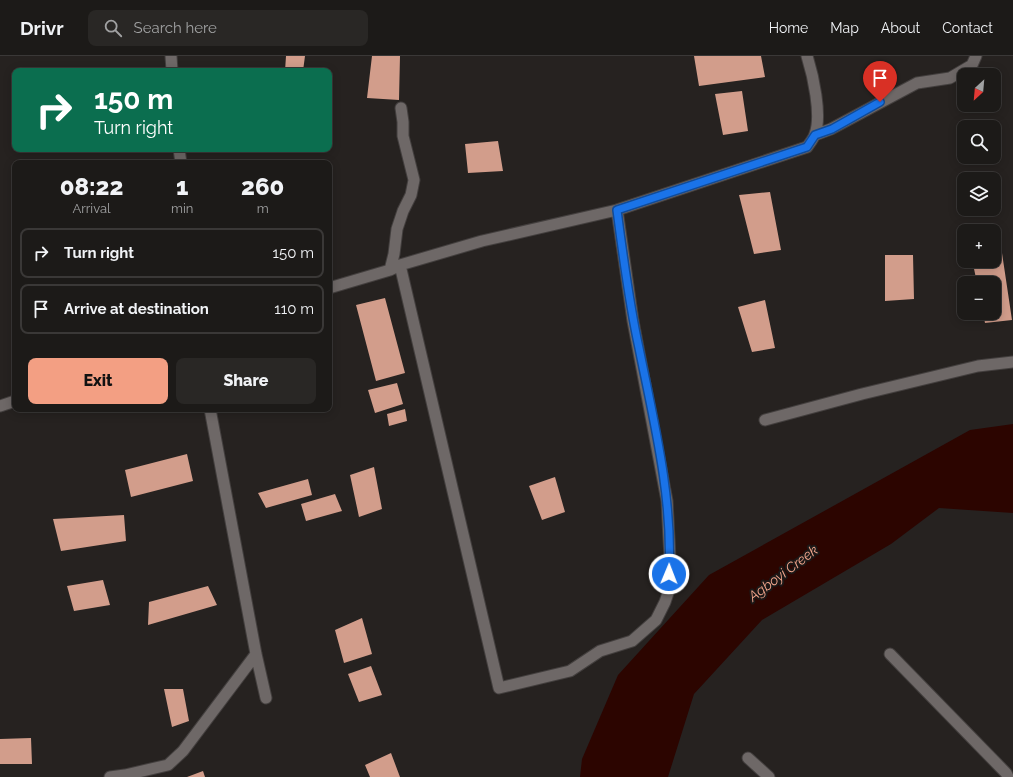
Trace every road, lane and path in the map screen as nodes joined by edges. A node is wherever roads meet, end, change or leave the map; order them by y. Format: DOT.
graph roads {
  1 [pos="171,56"];
  2 [pos="807,56"];
  3 [pos="976,56"];
  4 [pos="172,68"];
  5 [pos="401,108"];
  6 [pos="815,135"];
  7 [pos="617,210"];
  8 [pos="395,268"];
  9 [pos="332,287"];
  10 [pos="1013,362"];
  11 [pos="12,402"];
  12 [pos="0,406"];
  13 [pos="211,412"];
  14 [pos="765,420"];
  15 [pos="256,654"];
  16 [pos="890,654"];
  17 [pos="266,698"];
  18 [pos="748,758"];
  19 [pos="1007,774"];
  20 [pos="110,777"];
  21 [pos="769,777"];
  1 -- 4 [label="street"];
  2 -- 6 [label="street"];
  3 -- 6 [label="street"];
  5 -- 8 [label="street"];
  6 -- 7 [label="street"];
  7 -- 8 [label="street"];
  7 -- 8 [label="street"];
  8 -- 9 [label="street"];
  10 -- 14 [label="street"];
  11 -- 12 [label="street"];
  13 -- 15 [label="street"];
  15 -- 17 [label="street"];
  15 -- 20 [label="street"];
  16 -- 19 [label="street"];
  18 -- 21 [label="street"];
}
